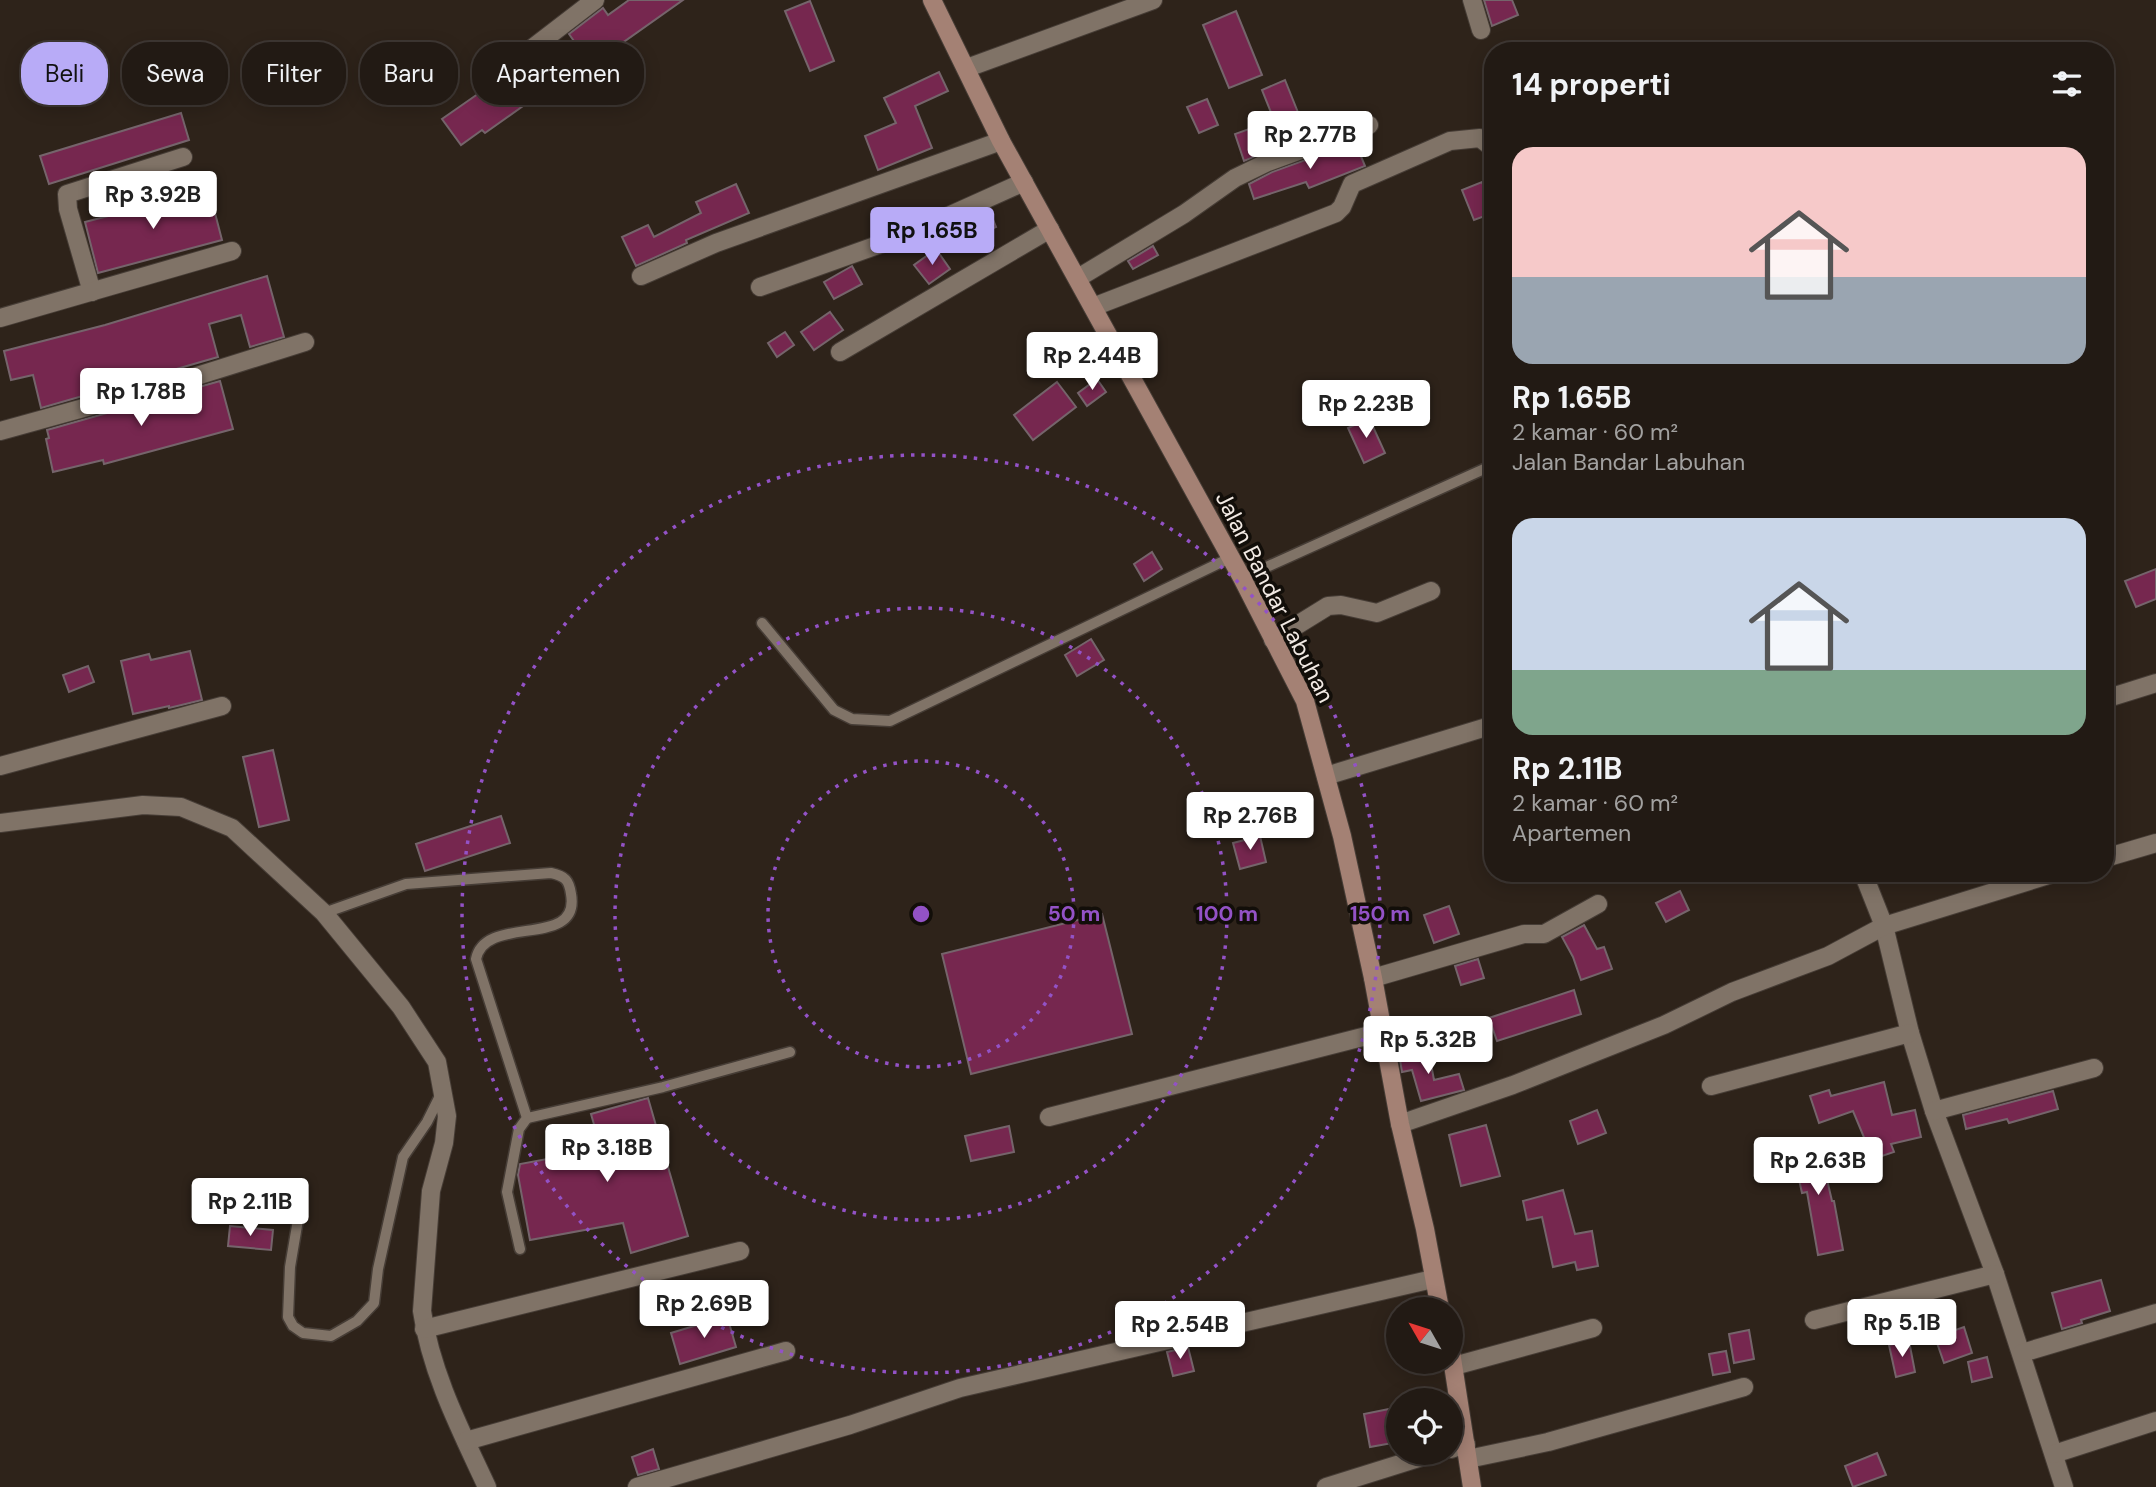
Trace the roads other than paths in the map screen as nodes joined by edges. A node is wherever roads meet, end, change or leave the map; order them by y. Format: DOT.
graph roads {
  1 [pos="595,0"];
  2 [pos="932,0"];
  3 [pos="1153,0"];
  4 [pos="1472,0"];
  5 [pos="1481,30"];
  6 [pos="540,42"];
  7 [pos="967,68"];
  8 [pos="1369,125"];
  9 [pos="1001,141"];
  10 [pos="1484,141"];
  11 [pos="183,157"];
  12 [pos="1024,182"];
  13 [pos="1050,229"];
  14 [pos="232,251"];
  15 [pos="641,276"];
  16 [pos="1078,278"];
  17 [pos="760,287"];
  18 [pos="92,292"];
  19 [pos="1093,307"];
  20 [pos="0,318"];
  21 [pos="305,342"];
  22 [pos="840,352"];
  23 [pos="0,431"];
  24 [pos="1484,469"];
  25 [pos="1230,558"];
  26 [pos="1242,578"];
  27 [pos="1431,591"];
  28 [pos="762,623"];
  29 [pos="1273,640"];
  30 [pos="2156,683"];
  31 [pos="2114,696"];
  32 [pos="222,706"];
  33 [pos="1484,728"];
  34 [pos="0,766"];
  35 [pos="1326,776"];
  36 [pos="0,823"];
  37 [pos="2156,844"];
  38 [pos="2114,856"];
  39 [pos="1867,882"];
  40 [pos="2026,882"];
  41 [pos="1598,904"];
  42 [pos="324,913"];
  43 [pos="1884,926"];
  44 [pos="1373,978"];
  45 [pos="1382,1032"];
  46 [pos="1910,1032"];
  47 [pos="790,1052"];
  48 [pos="2094,1068"];
  49 [pos="1711,1086"];
  50 [pos="443,1090"];
  51 [pos="1934,1111"];
  52 [pos="1049,1117"];
  53 [pos="527,1118"];
  54 [pos="1400,1124"];
  55 [pos="301,1202"];
  56 [pos="520,1249"];
  57 [pos="740,1251"];
  58 [pos="1995,1274"];
  59 [pos="1433,1279"];
  60 [pos="1437,1297"];
  61 [pos="2156,1313"];
  62 [pos="1814,1320"];
  63 [pos="1593,1328"];
  64 [pos="424,1329"];
  65 [pos="786,1351"];
  66 [pos="2022,1353"];
  67 [pos="1463,1357"];
  68 [pos="1744,1387"];
  69 [pos="2156,1421"];
  70 [pos="466,1441"];
  71 [pos="1463,1451"];
  72 [pos="2054,1454"];
  73 [pos="1463,1455"];
  74 [pos="1396,1465"];
  75 [pos="487,1487"];
  76 [pos="637,1487"];
  77 [pos="1326,1487"];
  78 [pos="1472,1487"];
  79 [pos="2064,1487"];
  1 -- 6 [label="street"];
  2 -- 7 [label="main road, Jalan Bandar Labuhan"];
  3 -- 7 [label="street"];
  4 -- 5 [label="street"];
  7 -- 9 [label="main road, Jalan Bandar Labuhan"];
  8 -- 16 [label="street"];
  9 -- 12 [label="main road, Jalan Bandar Labuhan"];
  9 -- 15 [label="street"];
  10 -- 19 [label="street"];
  11 -- 18 [label="street"];
  12 -- 13 [label="main road, Jalan Bandar Labuhan"];
  12 -- 17 [label="street"];
  13 -- 16 [label="main road, Jalan Bandar Labuhan"];
  13 -- 22 [label="street"];
  14 -- 18 [label="street"];
  16 -- 19 [label="main road, Jalan Bandar Labuhan"];
  18 -- 20 [label="street"];
  19 -- 25 [label="main road, Jalan Bandar Labuhan"];
  21 -- 23 [label="street"];
  24 -- 26 [label="lane"];
  25 -- 26 [label="main road, Jalan Bandar Labuhan"];
  25 -- 28 [label="lane"];
  26 -- 29 [label="main road, Jalan Bandar Labuhan"];
  27 -- 29 [label="street"];
  29 -- 35 [label="main road, Jalan Bandar Labuhan"];
  30 -- 31 [label="street"];
  32 -- 34 [label="street"];
  33 -- 35 [label="street"];
  35 -- 44 [label="main road, Jalan Bandar Labuhan"];
  36 -- 42 [label="street"];
  37 -- 38 [label="street"];
  39 -- 43 [label="street"];
  40 -- 43 [label="street"];
  41 -- 44 [label="street"];
  42 -- 50 [label="street"];
  42 -- 53 [label="lane"];
  43 -- 46 [label="street"];
  43 -- 54 [label="street"];
  44 -- 45 [label="main road, Jalan Bandar Labuhan"];
  45 -- 52 [label="street"];
  45 -- 54 [label="main road, Jalan Bandar Labuhan"];
  46 -- 49 [label="street"];
  46 -- 51 [label="street"];
  47 -- 53 [label="lane"];
  48 -- 51 [label="street"];
  50 -- 55 [label="lane"];
  50 -- 64 [label="street"];
  51 -- 58 [label="street"];
  53 -- 56 [label="lane"];
  54 -- 59 [label="main road, Jalan Bandar Labuhan"];
  57 -- 64 [label="street"];
  58 -- 62 [label="street"];
  58 -- 66 [label="street"];
  59 -- 60 [label="main road, Jalan Bandar Labuhan"];
  59 -- 76 [label="street"];
  61 -- 66 [label="street"];
  63 -- 67 [label="street"];
  64 -- 70 [label="street"];
  65 -- 70 [label="street"];
  66 -- 72 [label="street"];
  68 -- 71 [label="street"];
  69 -- 72 [label="street"];
  70 -- 75 [label="street"];
  72 -- 79 [label="street"];
  73 -- 78 [label="main road"];
  74 -- 77 [label="street"];
}
